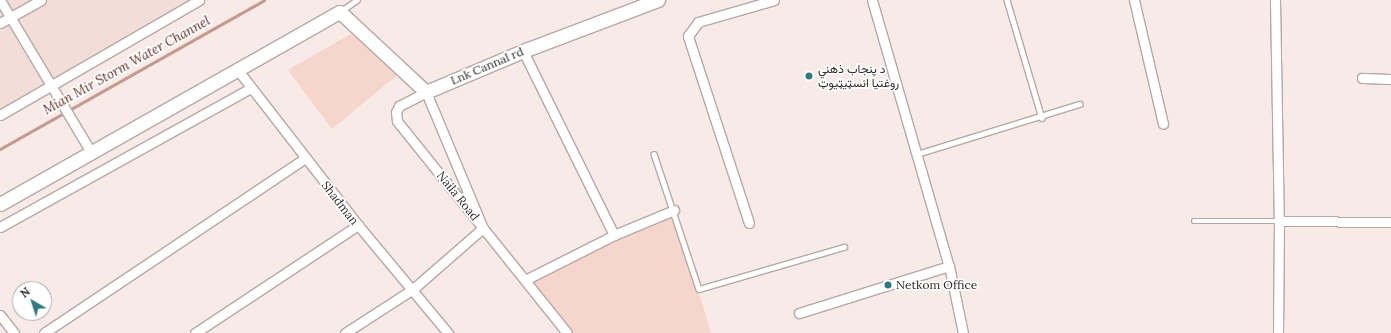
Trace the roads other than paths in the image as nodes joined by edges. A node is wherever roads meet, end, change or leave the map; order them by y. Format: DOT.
graph roads {
  1 [pos="0,0"];
  2 [pos="41,0"];
  3 [pos="199,0"];
  4 [pos="357,0"];
  5 [pos="658,0"];
  6 [pos="774,0"];
  7 [pos="872,0"];
  8 [pos="1007,0"];
  9 [pos="1134,0"];
  10 [pos="1275,0"];
  11 [pos="340,12"];
  12 [pos="11,17"];
  13 [pos="0,23"];
  14 [pos="523,51"];
  15 [pos="237,69"];
  16 [pos="1362,78"];
  17 [pos="1391,79"];
  18 [pos="251,88"];
  19 [pos="55,91"];
  20 [pos="426,92"];
  21 [pos="1080,104"];
  22 [pos="0,115"];
  23 [pos="1042,118"];
  24 [pos="1164,124"];
  25 [pos="92,154"];
  26 [pos="654,154"];
  27 [pos="917,154"];
  28 [pos="305,158"];
  29 [pos="0,204"];
  30 [pos="674,210"];
  31 [pos="1194,221"];
  32 [pos="1279,221"];
  33 [pos="1391,222"];
  34 [pos="749,223"];
  35 [pos="358,225"];
  36 [pos="0,227"];
  37 [pos="483,228"];
  38 [pos="614,235"];
  39 [pos="844,247"];
  40 [pos="949,266"];
  41 [pos="525,280"];
  42 [pos="412,289"];
  43 [pos="799,312"];
  44 [pos="0,315"];
  45 [pos="14,333"];
  46 [pos="44,333"];
  47 [pos="195,333"];
  48 [pos="345,333"];
  49 [pos="448,333"];
  50 [pos="567,333"];
  51 [pos="962,333"];
  52 [pos="1278,333"];
  1 -- 12 [label="street"];
  2 -- 12 [label="street"];
  3 -- 19 [label="street"];
  4 -- 11 [label="lane"];
  5 -- 14 [label="street, Lnk Cannal rd"];
  6 -- 34 [label="street"];
  7 -- 27 [label="street"];
  8 -- 23 [label="lane"];
  9 -- 24 [label="street"];
  10 -- 32 [label="street"];
  11 -- 15 [label="street"];
  11 -- 20 [label="street"];
  12 -- 13 [label="street"];
  12 -- 19 [label="street"];
  14 -- 20 [label="street, Lnk Cannal rd"];
  14 -- 38 [label="street"];
  15 -- 18 [label="street, Shadman"];
  15 -- 25 [label="street"];
  16 -- 17 [label="street"];
  18 -- 28 [label="street, Shadman"];
  18 -- 36 [label="street"];
  19 -- 22 [label="street"];
  19 -- 25 [label="street"];
  20 -- 37 [label="street"];
  20 -- 37 [label="street, Naila Road"];
  21 -- 23 [label="lane"];
  23 -- 27 [label="lane"];
  25 -- 29 [label="street"];
  26 -- 30 [label="lane"];
  27 -- 40 [label="street"];
  28 -- 35 [label="street, Shadman"];
  28 -- 46 [label="street"];
  30 -- 38 [label="street"];
  30 -- 39 [label="lane"];
  31 -- 32 [label="lane"];
  32 -- 33 [label="street"];
  32 -- 52 [label="street"];
  35 -- 42 [label="street, Shadman"];
  35 -- 47 [label="street"];
  37 -- 41 [label="street"];
  37 -- 42 [label="street, Naila Road"];
  38 -- 41 [label="street"];
  40 -- 43 [label="street"];
  40 -- 51 [label="street"];
  41 -- 50 [label="street"];
  42 -- 48 [label="street, Naila Road"];
  42 -- 49 [label="street, Shadman"];
  44 -- 45 [label="street"];
}
